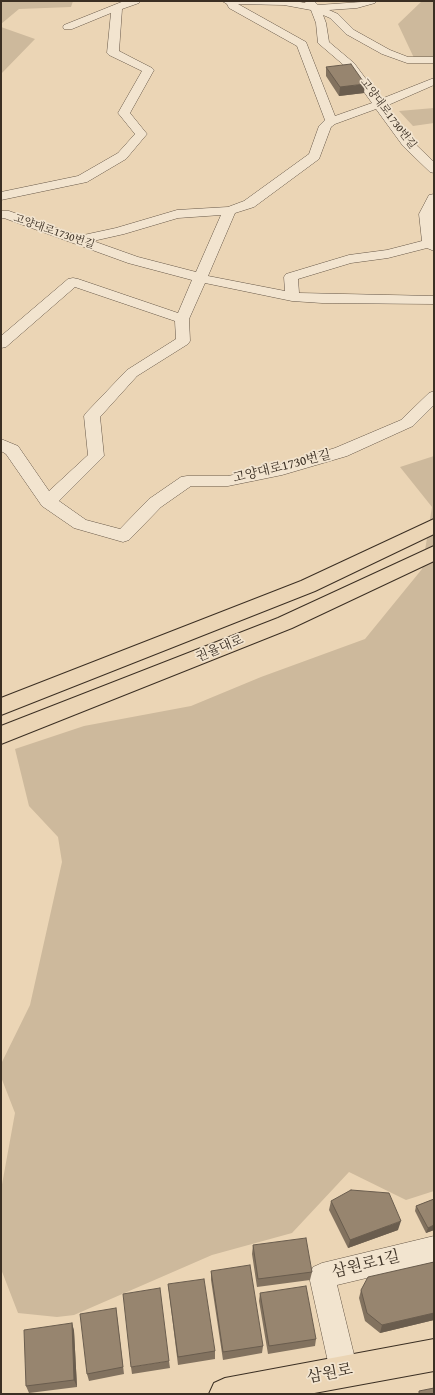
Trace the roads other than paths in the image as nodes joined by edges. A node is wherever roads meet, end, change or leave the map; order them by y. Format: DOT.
graph roads {
  1 [pos="135,1"];
  2 [pos="371,1"];
  3 [pos="229,2"];
  4 [pos="311,4"];
  5 [pos="117,7"];
  6 [pos="68,27"];
  7 [pos="371,45"];
  8 [pos="337,55"];
  9 [pos="433,62"];
  10 [pos="434,81"];
  11 [pos="380,104"];
  12 [pos="331,121"];
  13 [pos="434,169"];
  14 [pos="1,196"];
  15 [pos="434,198"];
  16 [pos="230,211"];
  17 [pos="2,213"];
  18 [pos="79,240"];
  19 [pos="431,245"];
  20 [pos="200,278"];
  21 [pos="292,297"];
  22 [pos="434,300"];
  23 [pos="182,319"];
  24 [pos="1,344"];
  25 [pos="434,396"];
  26 [pos="1,444"];
  27 [pos="48,502"];
  28 [pos="434,526"];
  29 [pos="434,554"];
  30 [pos="1,707"];
  31 [pos="1,735"];
  32 [pos="434,1248"];
  33 [pos="434,1355"];
  34 [pos="344,1371"];
  35 [pos="225,1394"];
  1 -- 5 [label="street"];
  2 -- 4 [label="street"];
  3 -- 4 [label="street"];
  3 -- 12 [label="street"];
  4 -- 7 [label="street"];
  4 -- 8 [label="street, 고양대로1730번길"];
  5 -- 6 [label="street"];
  5 -- 14 [label="street"];
  7 -- 8 [label="street"];
  7 -- 9 [label="street"];
  8 -- 11 [label="street, 고양대로1730번길"];
  10 -- 11 [label="street"];
  11 -- 12 [label="street"];
  11 -- 13 [label="street, 고양대로1730번길"];
  12 -- 16 [label="street"];
  15 -- 19 [label="street"];
  16 -- 18 [label="street"];
  16 -- 20 [label="street"];
  17 -- 18 [label="street, 고양대로1730번길"];
  18 -- 20 [label="street, 고양대로1730번길"];
  19 -- 21 [label="street"];
  20 -- 21 [label="street, 고양대로1730번길"];
  20 -- 23 [label="street"];
  21 -- 22 [label="street, 고양대로1730번길"];
  23 -- 24 [label="street"];
  23 -- 27 [label="street"];
  25 -- 27 [label="street, 고양대로1730번길"];
  26 -- 27 [label="street, 고양대로1730번길"];
  28 -- 30 [label="main road, 권율대로"];
  29 -- 31 [label="main road, 권율대로"];
  32 -- 34 [label="street, 삼원로1길"];
  33 -- 34 [label="main road, 삼원로"];
  34 -- 35 [label="main road, 삼원로"];
}
